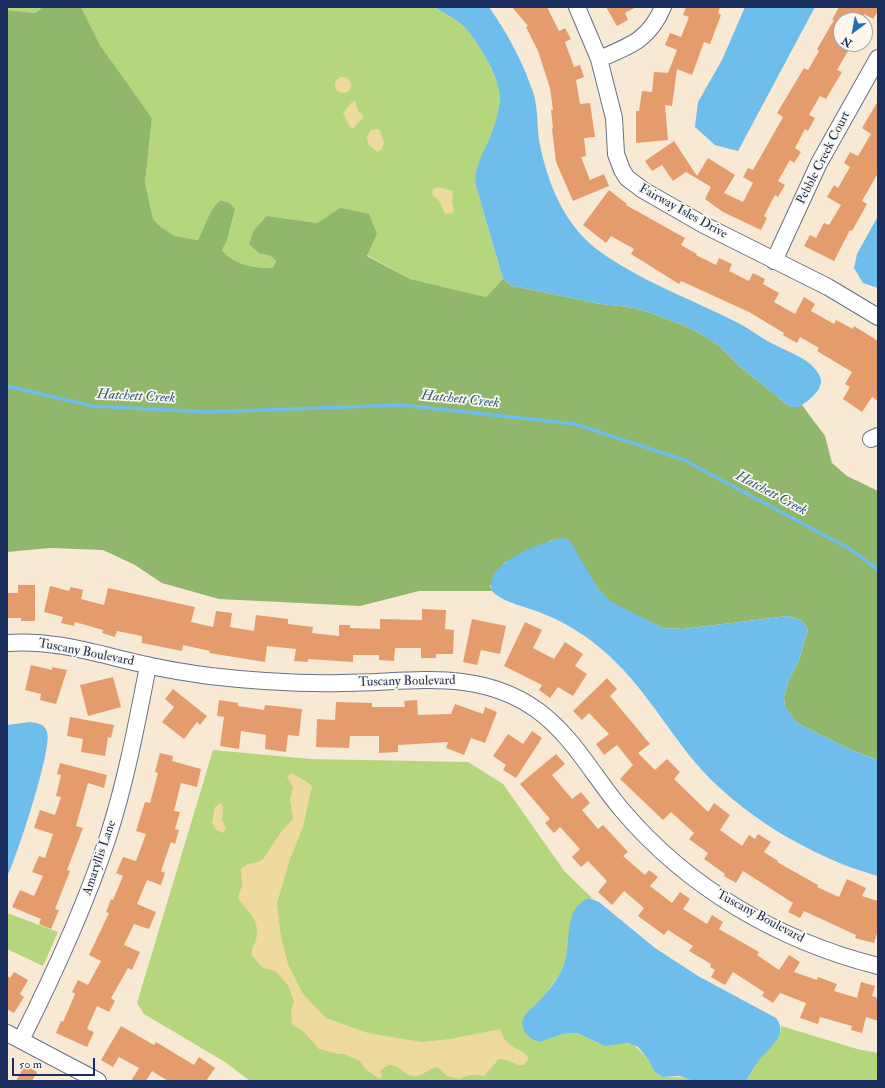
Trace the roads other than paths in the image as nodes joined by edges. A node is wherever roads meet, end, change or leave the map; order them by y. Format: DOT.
graph roads {
  1 [pos="577,7"];
  2 [pos="663,7"];
  3 [pos="878,58"];
  4 [pos="599,59"];
  5 [pos="774,261"];
  6 [pos="878,317"];
  7 [pos="7,643"];
  8 [pos="148,666"];
  9 [pos="878,966"];
  10 [pos="14,1037"];
  11 [pos="98,1081"];
  1 -- 4 [label="street, Fairway Isles Drive"];
  2 -- 4 [label="street"];
  3 -- 5 [label="street, Pebble Creek Court"];
  4 -- 5 [label="street, Fairway Isles Drive"];
  5 -- 6 [label="street, Fairway Isles Drive"];
  7 -- 8 [label="street, Tuscany Boulevard"];
  8 -- 9 [label="street, Tuscany Boulevard"];
  8 -- 10 [label="street, Amaryllis Lane"];
  10 -- 11 [label="street"];
}
